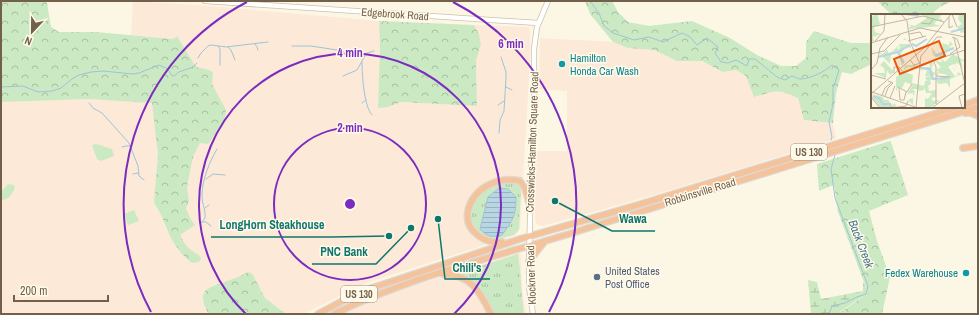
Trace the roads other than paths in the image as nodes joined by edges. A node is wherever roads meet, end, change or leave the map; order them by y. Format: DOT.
graph roads {
  1 [pos="205,1"];
  2 [pos="548,1"];
  3 [pos="541,16"];
  4 [pos="521,22"];
  5 [pos="528,22"];
  6 [pos="538,23"];
  7 [pos="535,34"];
  8 [pos="978,100"];
  9 [pos="965,105"];
  10 [pos="978,107"];
  11 [pos="954,108"];
  12 [pos="959,113"];
  13 [pos="978,116"];
  14 [pos="978,146"];
  15 [pos="962,148"];
  16 [pos="698,186"];
  17 [pos="675,200"];
  18 [pos="530,206"];
  19 [pos="530,236"];
  20 [pos="546,240"];
  21 [pos="512,241"];
  22 [pos="529,245"];
  23 [pos="529,261"];
  24 [pos="436,274"];
  25 [pos="318,314"];
  26 [pos="334,314"];
  27 [pos="491,314"];
  28 [pos="533,314"];
  1 -- 4 [label="street, Edgebrook Road"];
  2 -- 3 [label="street"];
  3 -- 5 [label="street"];
  3 -- 6 [label="street"];
  4 -- 5 [label="street, Edgebrook Road"];
  4 -- 7 [label="street"];
  5 -- 6 [label="street, Edgebrook Road"];
  6 -- 7 [label="street, Crosswicks-Hamilton Square Road"];
  7 -- 18 [label="street, Crosswicks-Hamilton Square Road"];
  8 -- 9 [label="highway"];
  10 -- 12 [label="highway, Robbinsville Road / US 130"];
  11 -- 16 [label="highway, Robbinsville Road / US 130"];
  12 -- 13 [label="highway"];
  12 -- 17 [label="highway, Robbinsville Road / US 130"];
  14 -- 15 [label="highway"];
  16 -- 17 [label="highway"];
  16 -- 19 [label="highway, Robbinsville Road / US 130"];
  17 -- 20 [label="highway, Robbinsville Road / US 130"];
  18 -- 19 [label="street, Crosswicks-Hamilton Square Road"];
  18 -- 21 [label="highway"];
  19 -- 21 [label="highway, Robbinsville Road / US 130"];
  19 -- 22 [label="street, Klockner Road"];
  20 -- 22 [label="highway, Robbinsville Road / US 130"];
  20 -- 23 [label="highway"];
  21 -- 25 [label="highway, Robbinsville Road / US 130"];
  22 -- 23 [label="street, Klockner Road"];
  22 -- 24 [label="highway, Robbinsville Road / US 130"];
  23 -- 28 [label="street, Klockner Road"];
  24 -- 26 [label="highway, Robbinsville Road / US 130"];
  24 -- 27 [label="highway"];
}
